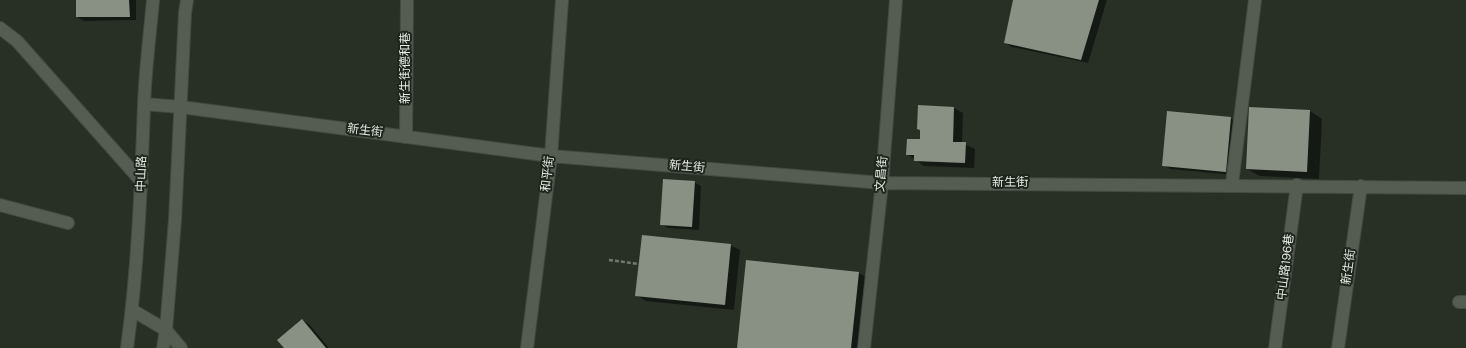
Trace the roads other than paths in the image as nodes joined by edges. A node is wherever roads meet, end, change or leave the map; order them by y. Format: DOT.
graph roads {
  1 [pos="153,0"];
  2 [pos="187,0"];
  3 [pos="406,0"];
  4 [pos="562,0"];
  5 [pos="896,0"];
  6 [pos="1255,0"];
  7 [pos="0,28"];
  8 [pos="144,104"];
  9 [pos="181,107"];
  10 [pos="406,137"];
  11 [pos="551,156"];
  12 [pos="142,182"];
  13 [pos="882,182"];
  14 [pos="1232,184"];
  15 [pos="1296,185"];
  16 [pos="1361,186"];
  17 [pos="1466,188"];
  18 [pos="0,206"];
  19 [pos="68,223"];
  20 [pos="132,310"];
  21 [pos="166,330"];
  22 [pos="127,348"];
  23 [pos="163,348"];
  24 [pos="182,348"];
  25 [pos="527,348"];
  26 [pos="864,348"];
  27 [pos="1275,348"];
  28 [pos="1338,348"];
  1 -- 8 [label="street, 中山路"];
  2 -- 9 [label="street"];
  3 -- 10 [label="street, 新生街德和巷"];
  4 -- 11 [label="street, 和平街"];
  5 -- 13 [label="street, 文昌街"];
  6 -- 14 [label="street"];
  7 -- 12 [label="street"];
  8 -- 9 [label="street, 新生街"];
  8 -- 12 [label="street, 中山路"];
  9 -- 10 [label="street, 新生街"];
  9 -- 21 [label="street"];
  10 -- 11 [label="street, 新生街"];
  11 -- 13 [label="street, 新生街"];
  11 -- 25 [label="street, 和平街"];
  12 -- 20 [label="street, 中山路"];
  13 -- 14 [label="street, 新生街"];
  13 -- 26 [label="street, 文昌街"];
  14 -- 15 [label="street, 新生街"];
  15 -- 16 [label="street, 新生街"];
  15 -- 27 [label="street, 中山路196巷"];
  16 -- 17 [label="street, 新生街"];
  16 -- 28 [label="street, 新生街"];
  18 -- 19 [label="street"];
  20 -- 21 [label="street"];
  20 -- 22 [label="street, 中山路"];
  21 -- 23 [label="street"];
  21 -- 24 [label="street"];
}
